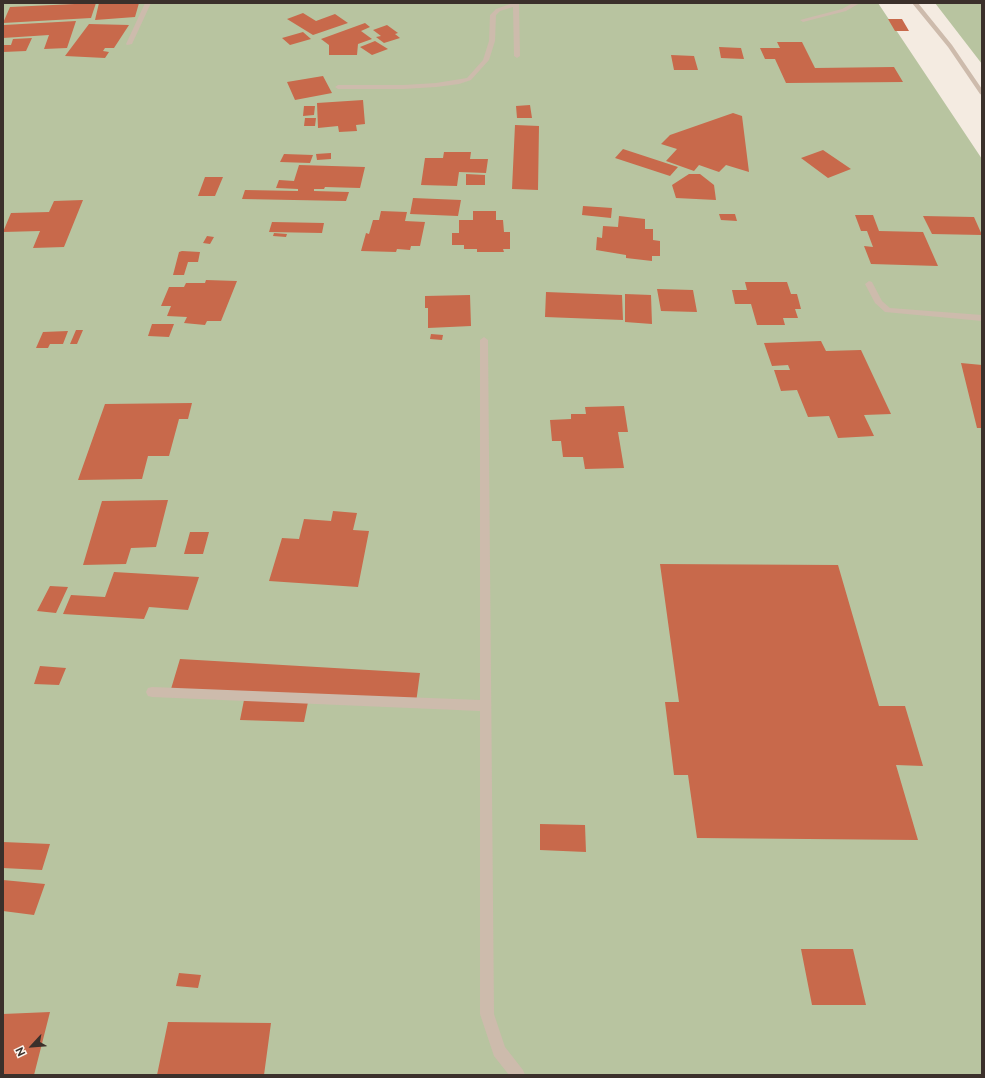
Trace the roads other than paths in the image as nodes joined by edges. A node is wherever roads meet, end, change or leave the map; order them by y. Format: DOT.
graph roads {
  1 [pos="148,3"];
  2 [pos="857,3"];
  3 [pos="915,3"];
  4 [pos="516,4"];
  5 [pos="803,20"];
  6 [pos="129,44"];
  7 [pos="517,56"];
  8 [pos="338,87"];
  9 [pos="982,93"];
  10 [pos="869,284"];
  11 [pos="982,318"];
  12 [pos="484,340"];
  13 [pos="152,692"];
  14 [pos="486,706"];
  15 [pos="518,1075"];
  1 -- 6 [label="street"];
  2 -- 5 [label="street"];
  3 -- 9 [label="street"];
  4 -- 7 [label="street"];
  4 -- 8 [label="street"];
  10 -- 11 [label="street"];
  12 -- 14 [label="street"];
  13 -- 14 [label="street"];
  14 -- 15 [label="street"];
}
